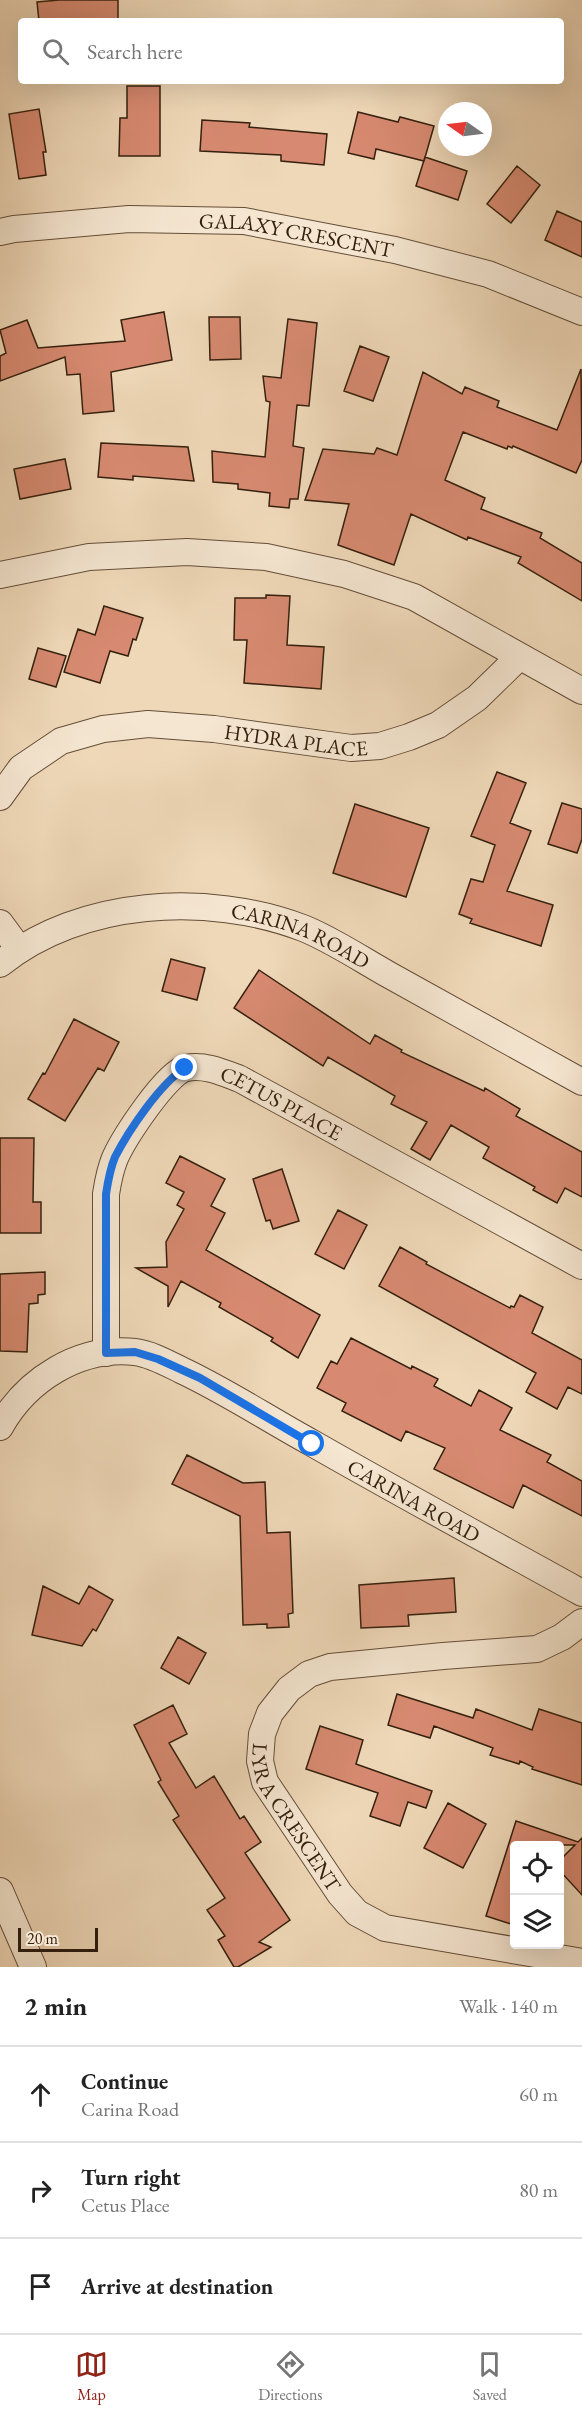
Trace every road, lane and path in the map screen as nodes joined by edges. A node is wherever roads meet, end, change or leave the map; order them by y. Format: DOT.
graph roads {
  1 [pos="0,232"];
  2 [pos="582,312"];
  3 [pos="0,575"];
  4 [pos="519,657"];
  5 [pos="582,691"];
  6 [pos="0,797"];
  7 [pos="0,923"];
  8 [pos="9,956"];
  9 [pos="582,1082"];
  10 [pos="582,1266"];
  11 [pos="106,1353"];
  12 [pos="0,1427"];
  13 [pos="582,1593"];
  14 [pos="582,1622"];
  15 [pos="0,1891"];
  16 [pos="582,1962"];
  17 [pos="33,1967"];
  1 -- 2 [label="street, GALAXY CRESCENT"];
  3 -- 4 [label="street"];
  4 -- 5 [label="street"];
  4 -- 6 [label="street, HYDRA PLACE"];
  7 -- 8 [label="street"];
  8 -- 9 [label="street, CARINA ROAD"];
  10 -- 11 [label="street, CETUS PLACE"];
  11 -- 12 [label="street, CARINA ROAD"];
  11 -- 13 [label="street, CARINA ROAD"];
  14 -- 16 [label="street, LYRA CRESCENT"];
  15 -- 17 [label="street"];
}
